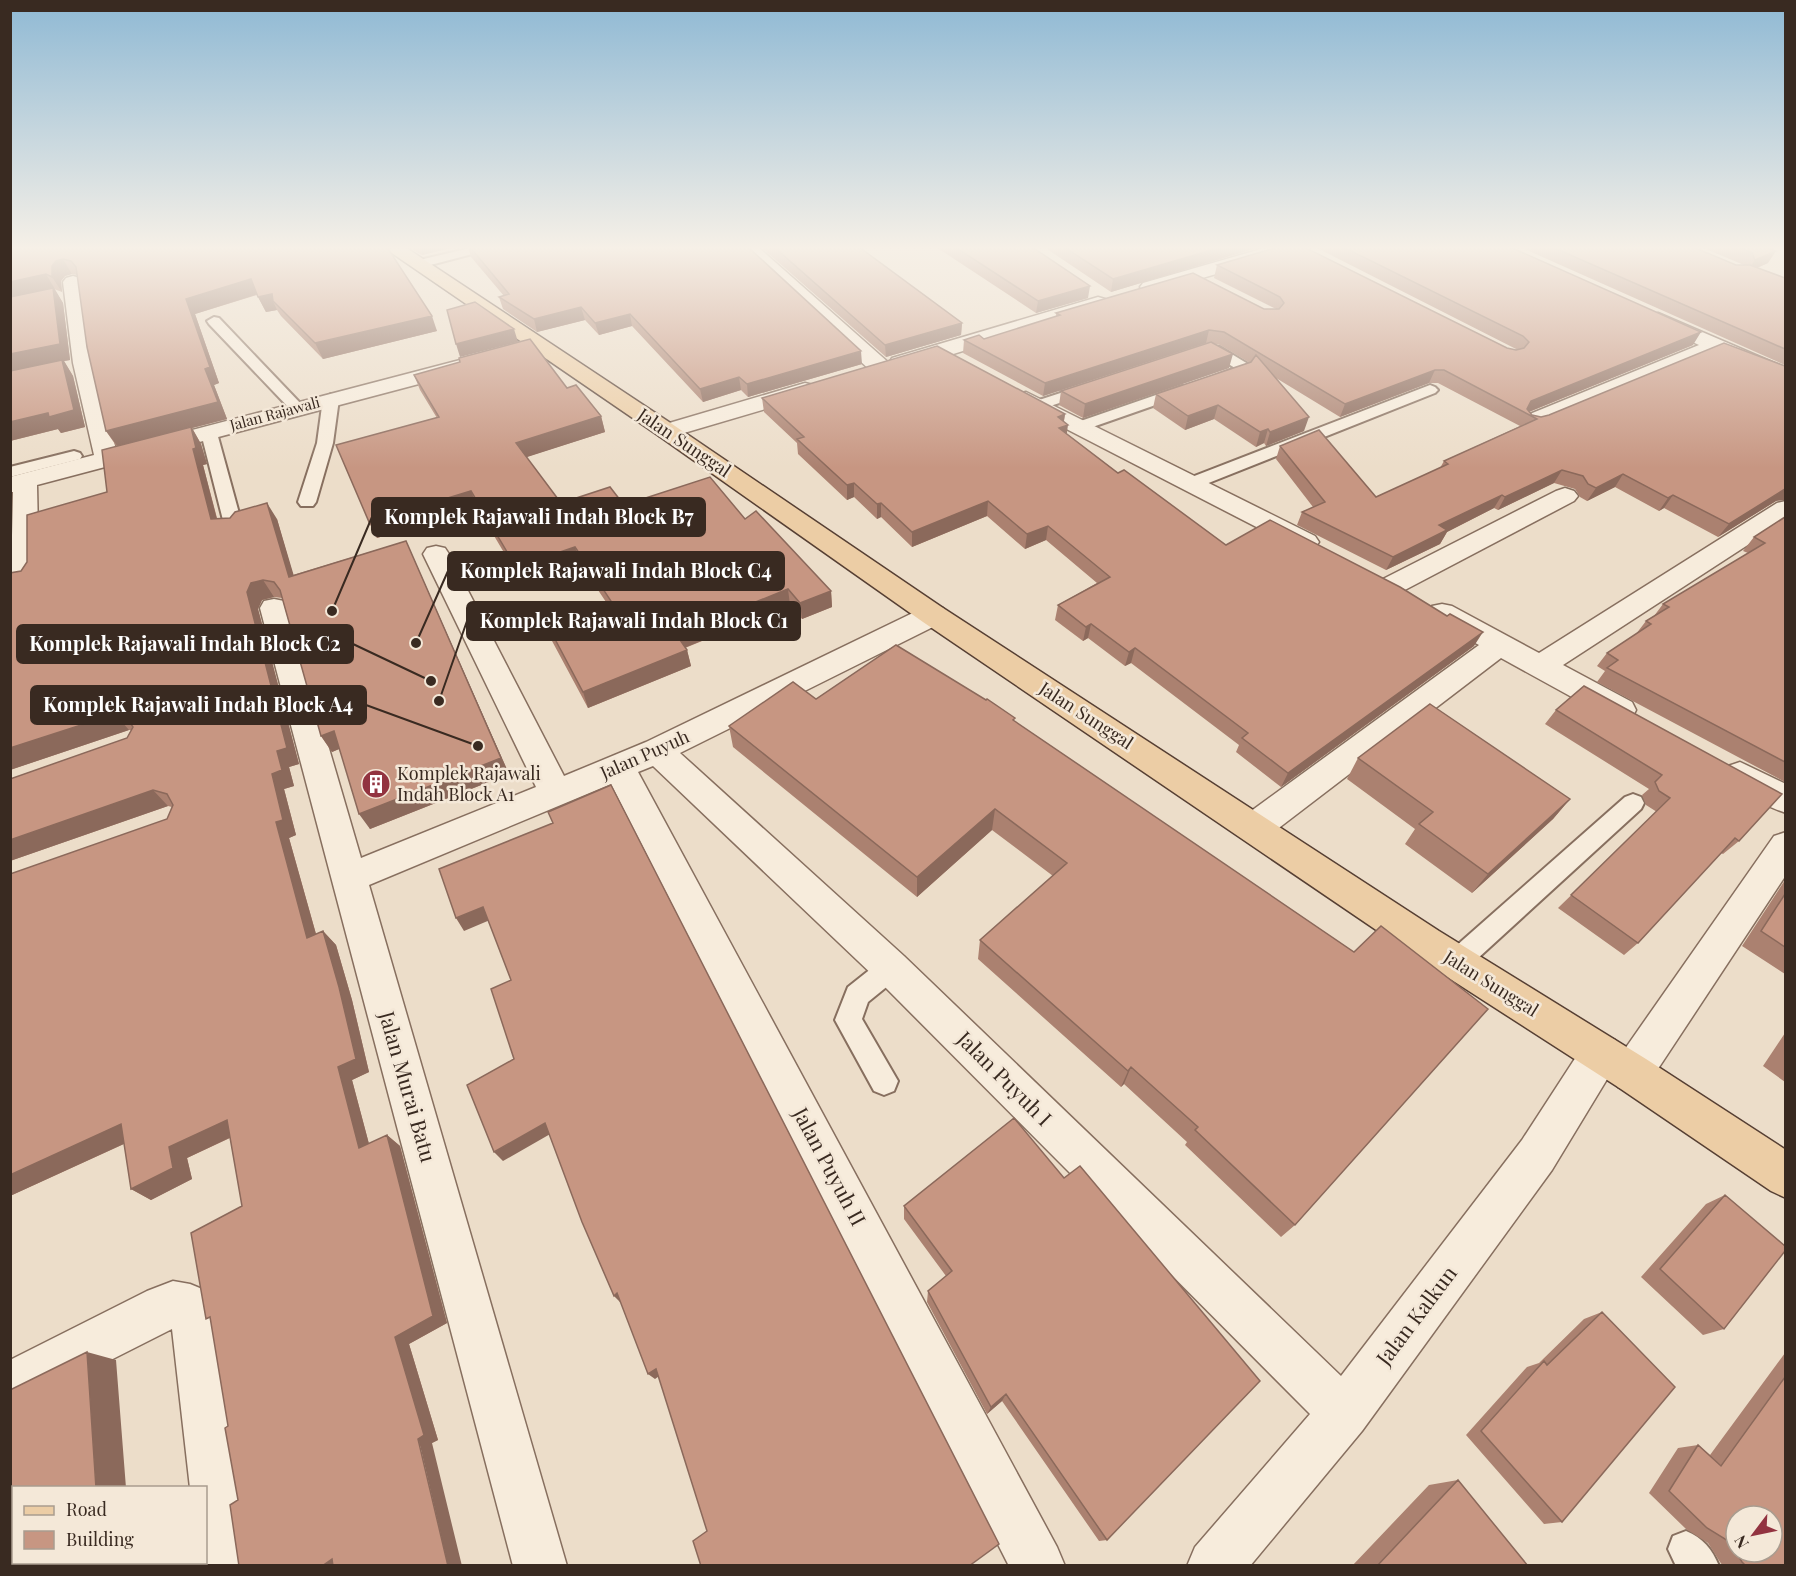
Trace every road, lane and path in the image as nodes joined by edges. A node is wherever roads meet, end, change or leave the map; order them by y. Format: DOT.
graph roads {
  1 [pos="78,321"];
  2 [pos="214,321"];
  3 [pos="504,321"];
  4 [pos="828,321"];
  5 [pos="1040,321"];
  6 [pos="1660,321"];
  7 [pos="540,345"];
  8 [pos="1717,345"];
  9 [pos="940,351"];
  10 [pos="505,354"];
  11 [pos="1185,356"];
  12 [pos="482,360"];
  13 [pos="881,368"];
  14 [pos="969,368"];
  15 [pos="858,375"];
  16 [pos="1785,376"];
  17 [pos="1105,383"];
  18 [pos="825,385"];
  19 [pos="1008,389"];
  20 [pos="1430,390"];
  21 [pos="332,399"];
  22 [pos="1038,405"];
  23 [pos="297,408"];
  24 [pos="1533,421"];
  25 [pos="1078,427"];
  26 [pos="667,431"];
  27 [pos="209,433"];
  28 [pos="74,456"];
  29 [pos="107,460"];
  30 [pos="15,480"];
  31 [pos="1190,484"];
  32 [pos="1565,496"];
  33 [pos="307,502"];
  34 [pos="1785,508"];
  35 [pos="234,528"];
  36 [pos="436,554"];
  37 [pos="1328,554"];
  38 [pos="25,579"];
  39 [pos="274,608"];
  40 [pos="933,615"];
  41 [pos="1499,645"];
  42 [pos="1540,666"];
  43 [pos="1642,722"];
  44 [pos="657,751"];
  45 [pos="1714,761"];
  46 [pos="619,768"];
  47 [pos="556,793"];
  48 [pos="1785,800"];
  49 [pos="1633,803"];
  50 [pos="1255,827"];
  51 [pos="1785,846"];
  52 [pos="349,878"];
  53 [pos="1456,962"];
  54 [pos="891,968"];
  55 [pos="1616,1063"];
  56 [pos="884,1081"];
  57 [pos="1785,1176"];
  58 [pos="10,1387"];
  59 [pos="1344,1413"];
  60 [pos="226,1566"];
  61 [pos="540,1566"];
  62 [pos="1038,1566"];
  63 [pos="1214,1566"];
  1 -- 29 [label="street"];
  2 -- 23 [label="lane"];
  3 -- 7 [label="main road, Jalan Sunggal"];
  4 -- 13 [label="street"];
  5 -- 9 [label="street"];
  6 -- 8 [label="street"];
  7 -- 10 [label="street"];
  7 -- 26 [label="main road, Jalan Sunggal"];
  8 -- 16 [label="street"];
  8 -- 24 [label="street"];
  9 -- 13 [label="street"];
  9 -- 14 [label="street"];
  11 -- 25 [label="lane"];
  12 -- 21 [label="street, Jalan Rajawali"];
  13 -- 15 [label="street"];
  17 -- 22 [label="lane"];
  18 -- 26 [label="street"];
  19 -- 22 [label="street"];
  20 -- 31 [label="lane"];
  21 -- 23 [label="street, Jalan Rajawali"];
  21 -- 33 [label="lane"];
  22 -- 25 [label="street"];
  23 -- 27 [label="street, Jalan Rajawali"];
  25 -- 31 [label="street"];
  26 -- 40 [label="main road, Jalan Sunggal"];
  27 -- 29 [label="street, Jalan Rajawali"];
  27 -- 35 [label="lane"];
  28 -- 30 [label="lane"];
  29 -- 30 [label="street, Jalan Rajawali"];
  30 -- 38 [label="street"];
  31 -- 37 [label="street"];
  32 -- 41 [label="street"];
  34 -- 42 [label="street"];
  36 -- 47 [label="street"];
  39 -- 52 [label="street, Jalan Murai Batu"];
  40 -- 44 [label="street, Jalan Puyuh"];
  40 -- 50 [label="main road, Jalan Sunggal"];
  41 -- 42 [label="street"];
  41 -- 50 [label="street"];
  42 -- 43 [label="street"];
  44 -- 46 [label="street, Jalan Puyuh"];
  44 -- 54 [label="street, Jalan Puyuh I"];
  45 -- 48 [label="street"];
  46 -- 47 [label="street, Jalan Puyuh"];
  46 -- 62 [label="street, Jalan Puyuh II"];
  47 -- 52 [label="street, Jalan Puyuh"];
  49 -- 53 [label="lane"];
  50 -- 53 [label="main road, Jalan Sunggal"];
  51 -- 55 [label="street, Jalan Kalkun"];
  52 -- 61 [label="street, Jalan Murai Batu"];
  53 -- 55 [label="main road, Jalan Sunggal"];
  54 -- 56 [label="lane"];
  54 -- 59 [label="street, Jalan Puyuh I"];
  55 -- 57 [label="main road, Jalan Sunggal"];
  55 -- 59 [label="street, Jalan Kalkun"];
  58 -- 60 [label="street"];
  59 -- 63 [label="street, Jalan Kalkun"];
}
